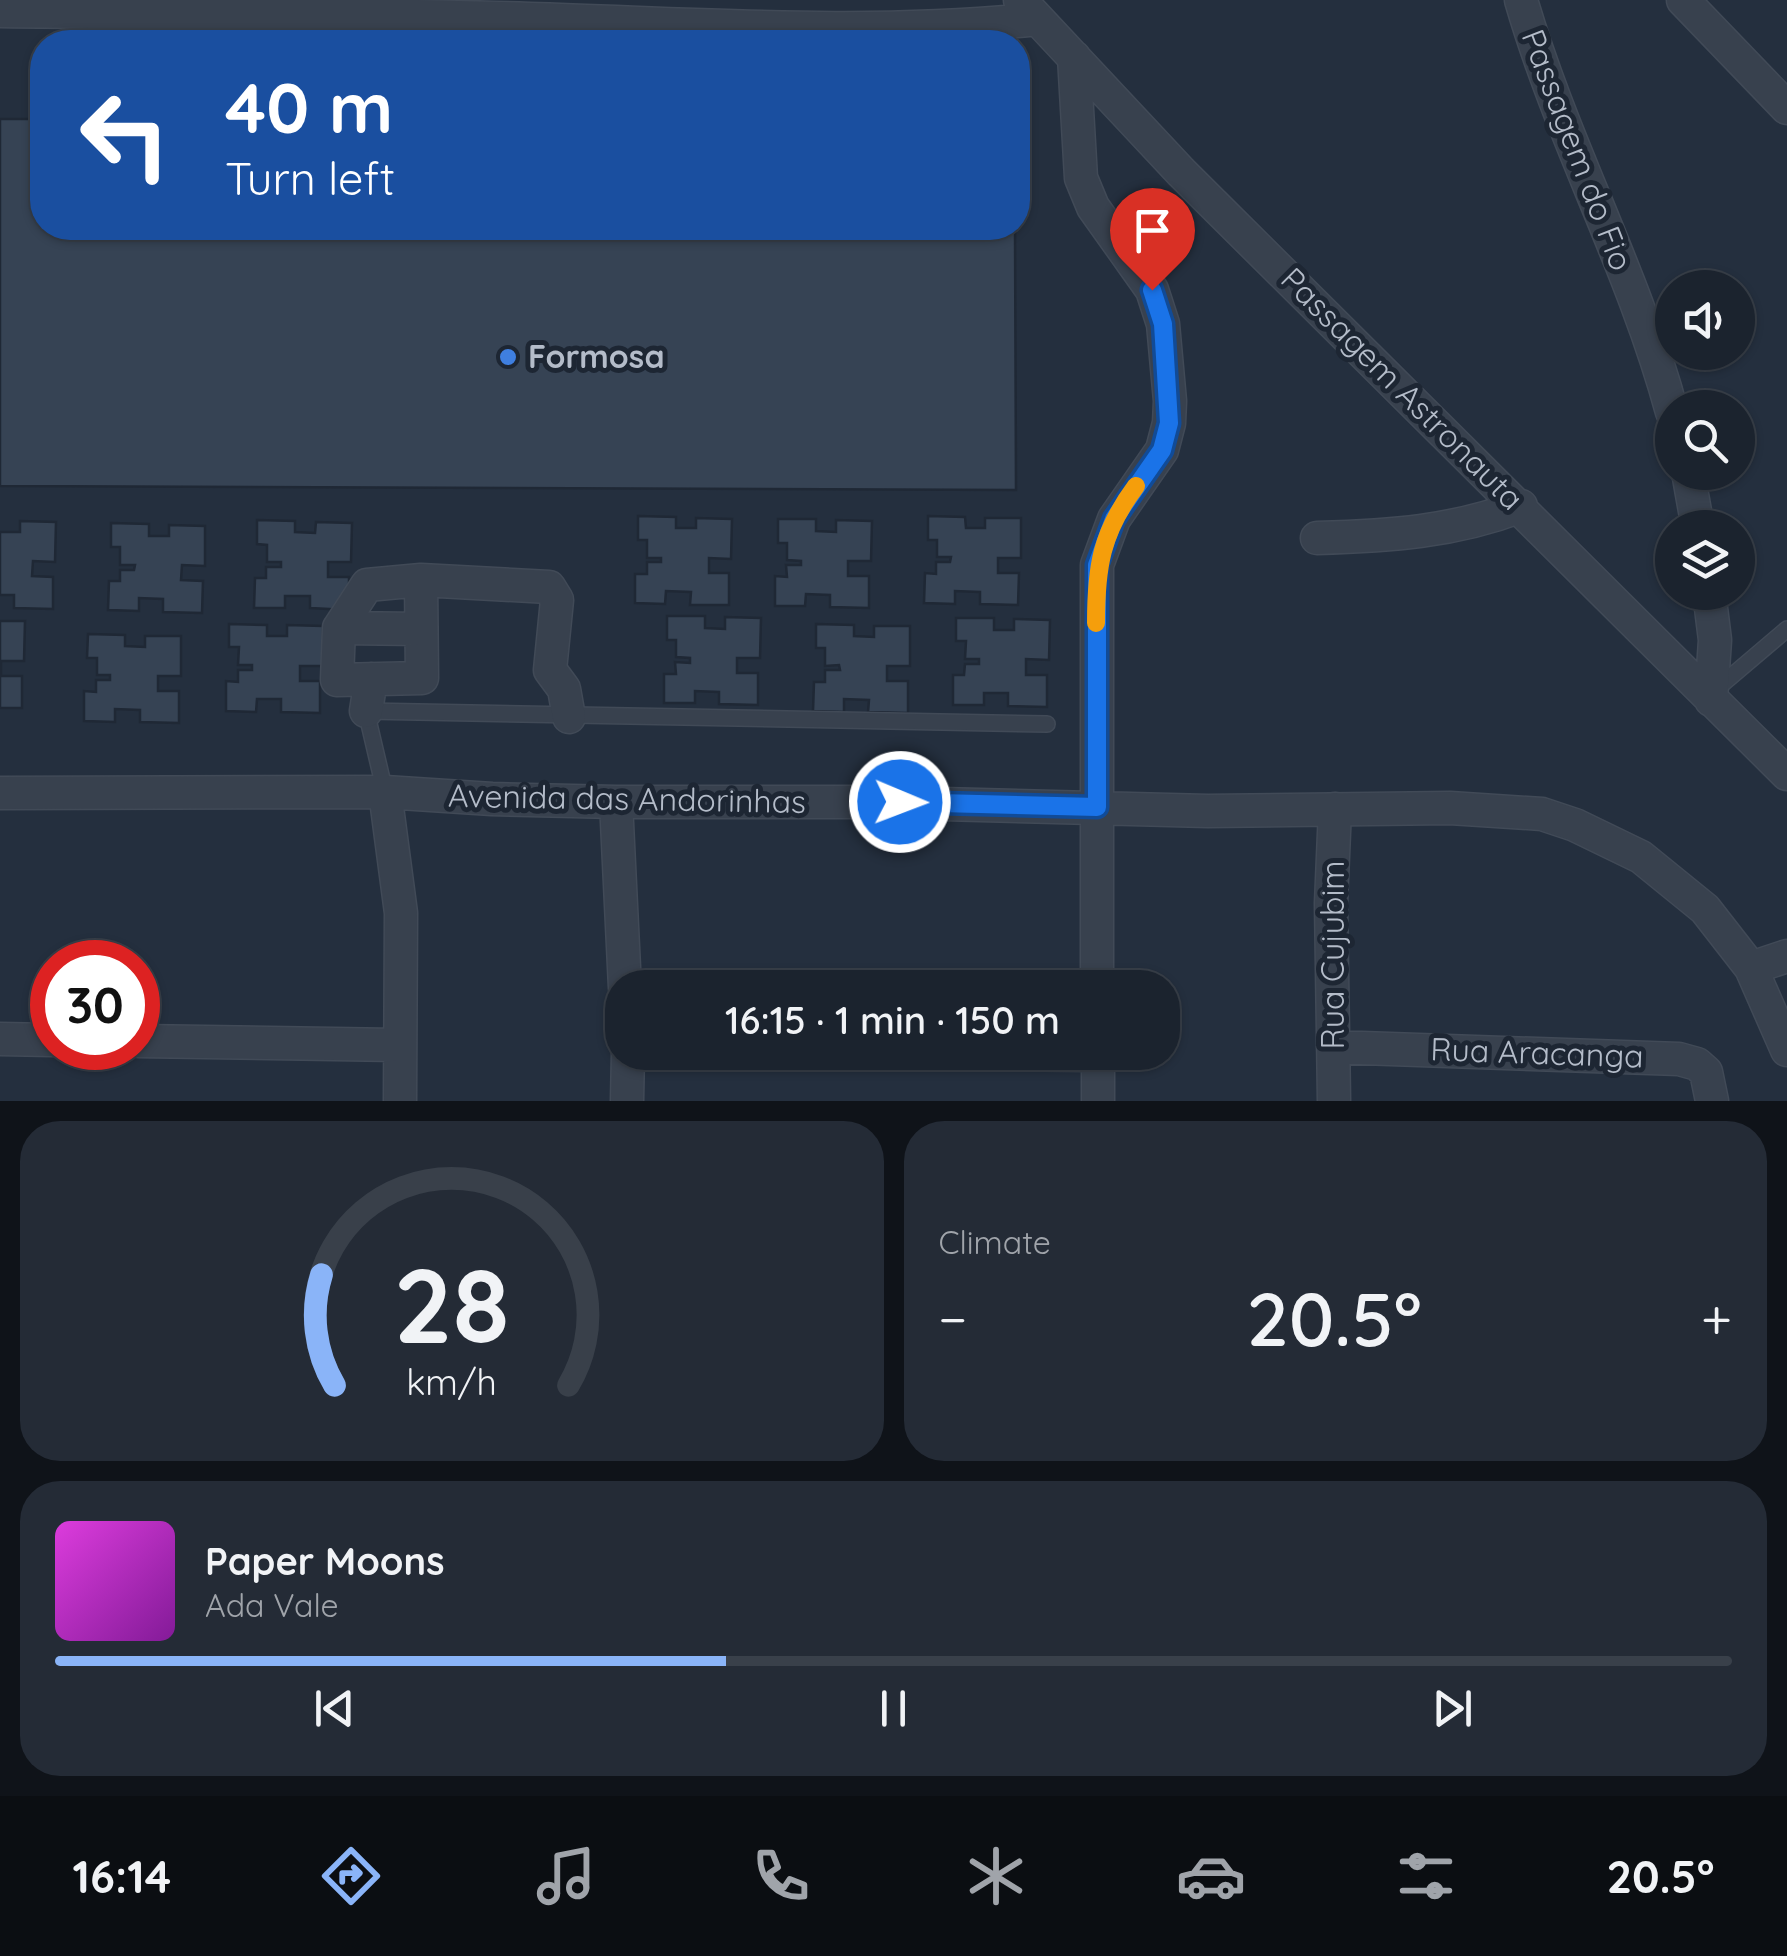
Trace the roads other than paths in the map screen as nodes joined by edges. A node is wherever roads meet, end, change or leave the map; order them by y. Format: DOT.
graph roads {
  1 [pos="1521,0"];
  2 [pos="1683,0"];
  3 [pos="1029,9"];
  4 [pos="0,12"];
  5 [pos="1074,57"];
  6 [pos="1787,108"];
  7 [pos="1666,390"];
  8 [pos="1520,506"];
  9 [pos="1317,538"];
  10 [pos="420,580"];
  11 [pos="1711,610"];
  12 [pos="339,628"];
  13 [pos="421,628"];
  14 [pos="1787,629"];
  15 [pos="368,695"];
  16 [pos="1712,696"];
  17 [pos="568,717"];
  18 [pos="1046,724"];
  19 [pos="1787,774"];
  20 [pos="385,792"];
  21 [pos="0,793"];
  22 [pos="616,802"];
  23 [pos="1097,807"];
  24 [pos="1336,809"];
  25 [pos="1787,956"];
  26 [pos="1751,968"];
  27 [pos="623,970"];
  28 [pos="1097,970"];
  29 [pos="0,1039"];
  30 [pos="30,1040"];
  31 [pos="160,1041"];
  32 [pos="398,1045"];
  33 [pos="1333,1047"];
  34 [pos="1787,1050"];
  35 [pos="627,1070"];
  36 [pos="1098,1070"];
  37 [pos="400,1101"];
  38 [pos="626,1101"];
  39 [pos="1098,1101"];
  40 [pos="1334,1101"];
  41 [pos="1712,1101"];
  1 -- 7 [label="street, Passagem do Fio"];
  2 -- 6 [label="street"];
  3 -- 4 [label="street"];
  3 -- 5 [label="street, Passagem Astronauta"];
  5 -- 8 [label="street, Passagem Astronauta"];
  5 -- 23 [label="street"];
  8 -- 9 [label="street"];
  8 -- 16 [label="street, Passagem Astronauta"];
  10 -- 12 [label="street"];
  10 -- 13 [label="street"];
  10 -- 17 [label="street"];
  11 -- 16 [label="street"];
  12 -- 13 [label="street"];
  12 -- 15 [label="street"];
  13 -- 15 [label="street"];
  14 -- 16 [label="lane"];
  15 -- 17 [label="lane"];
  15 -- 20 [label="lane"];
  16 -- 19 [label="street, Passagem Astronauta"];
  17 -- 18 [label="lane"];
  20 -- 21 [label="street, Avenida das Andorinhas"];
  20 -- 22 [label="street, Avenida das Andorinhas"];
  20 -- 32 [label="street"];
  22 -- 23 [label="street, Avenida das Andorinhas"];
  22 -- 27 [label="street"];
  23 -- 24 [label="street, Avenida das Andorinhas"];
  23 -- 28 [label="street"];
  24 -- 26 [label="street, Avenida das Andorinhas"];
  24 -- 33 [label="street, Rua Cujubim"];
  25 -- 26 [label="street"];
  26 -- 34 [label="street, Avenida das Andorinhas"];
  29 -- 30 [label="street"];
  31 -- 32 [label="street"];
  32 -- 37 [label="street"];
  33 -- 40 [label="street, Rua Cujubim"];
  33 -- 41 [label="street, Rua Aracanga"];
  35 -- 38 [label="street"];
  36 -- 39 [label="street"];
}
